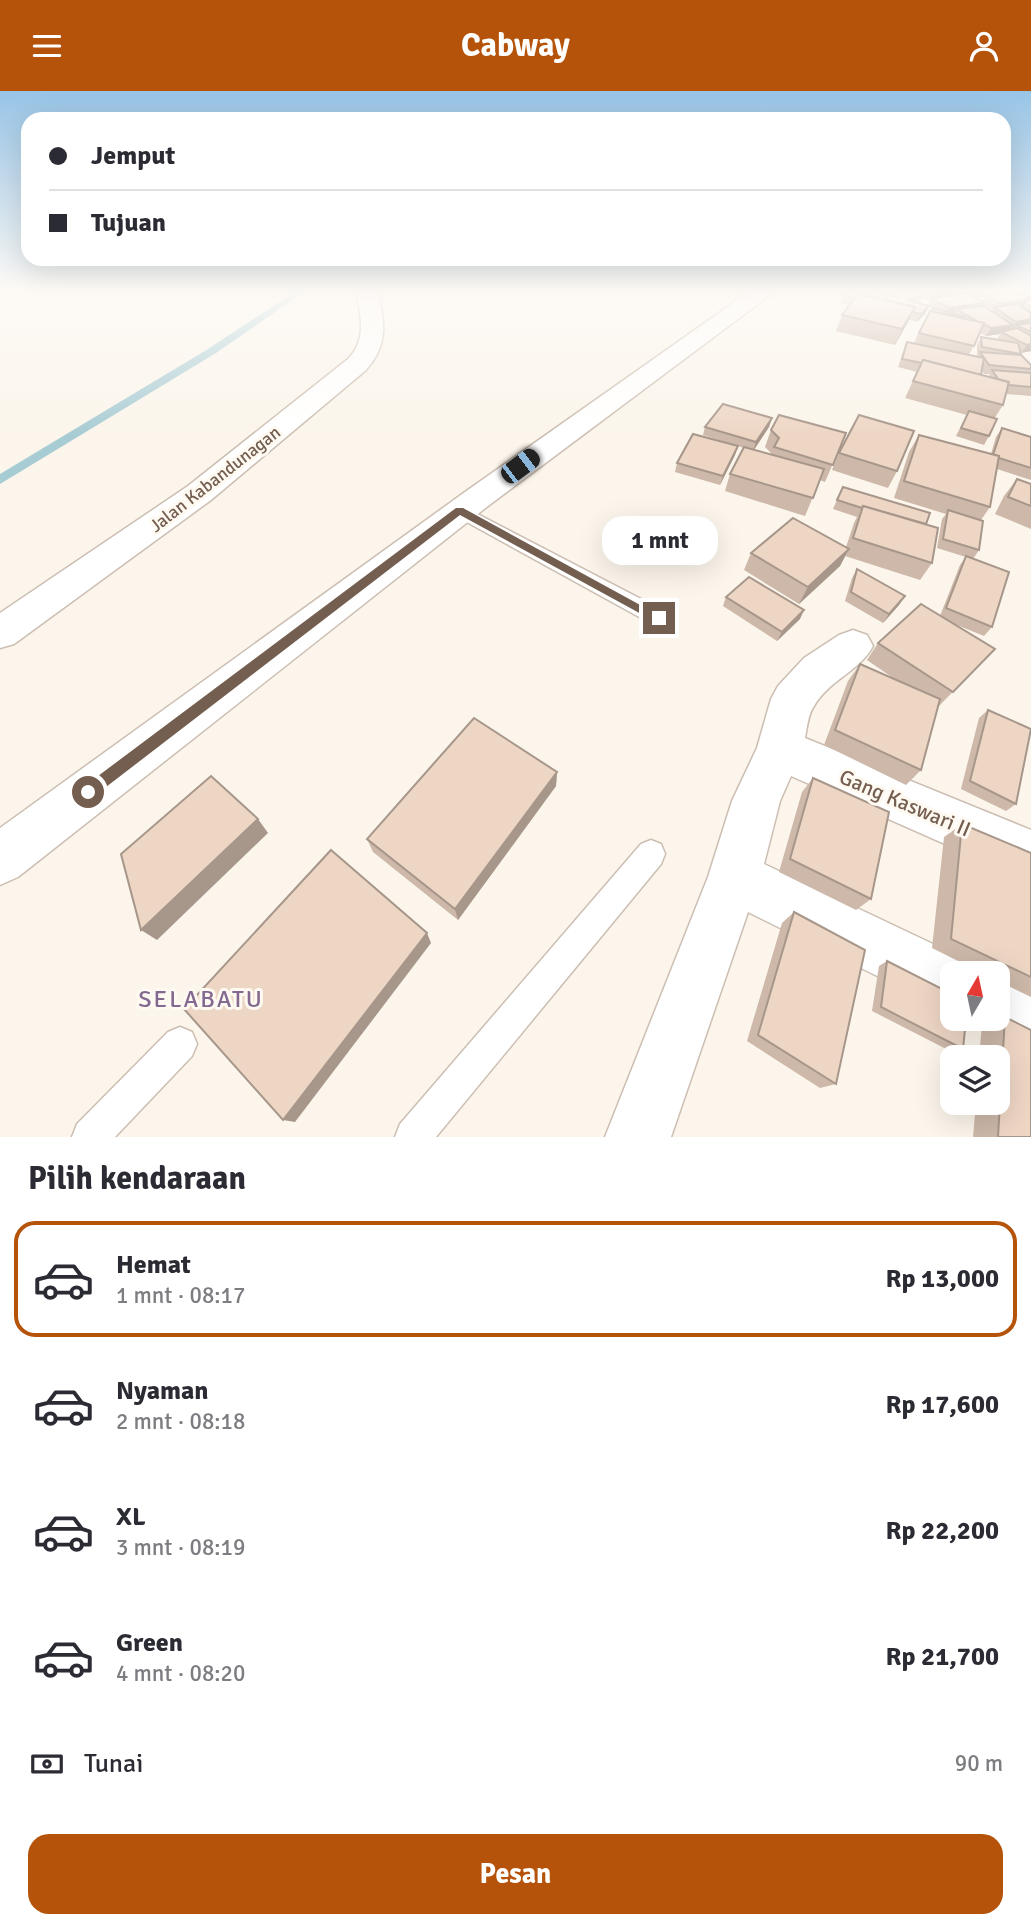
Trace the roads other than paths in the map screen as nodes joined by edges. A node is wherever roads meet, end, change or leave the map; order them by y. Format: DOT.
graph roads {
  1 [pos="371,338"];
  2 [pos="696,338"];
  3 [pos="460,511"];
  4 [pos="659,618"];
  5 [pos="0,633"];
  6 [pos="853,646"];
  7 [pos="779,750"];
  8 [pos="651,854"];
  9 [pos="1031,856"];
  10 [pos="0,859"];
  11 [pos="734,877"];
  12 [pos="940,978"];
  13 [pos="1010,1012"];
  14 [pos="1031,1023"];
  15 [pos="180,1044"];
  16 [pos="90,1137"];
  17 [pos="414,1137"];
  18 [pos="638,1137"];
  1 -- 5 [label="street, Jalan Kabandunagan"];
  2 -- 3 [label="street"];
  3 -- 4 [label="lane"];
  3 -- 10 [label="street"];
  6 -- 7 [label="street"];
  7 -- 9 [label="street, Gang Kaswari II"];
  7 -- 11 [label="street"];
  8 -- 17 [label="lane"];
  11 -- 12 [label="street"];
  11 -- 18 [label="street"];
  13 -- 14 [label="street"];
  15 -- 16 [label="lane"];
}
